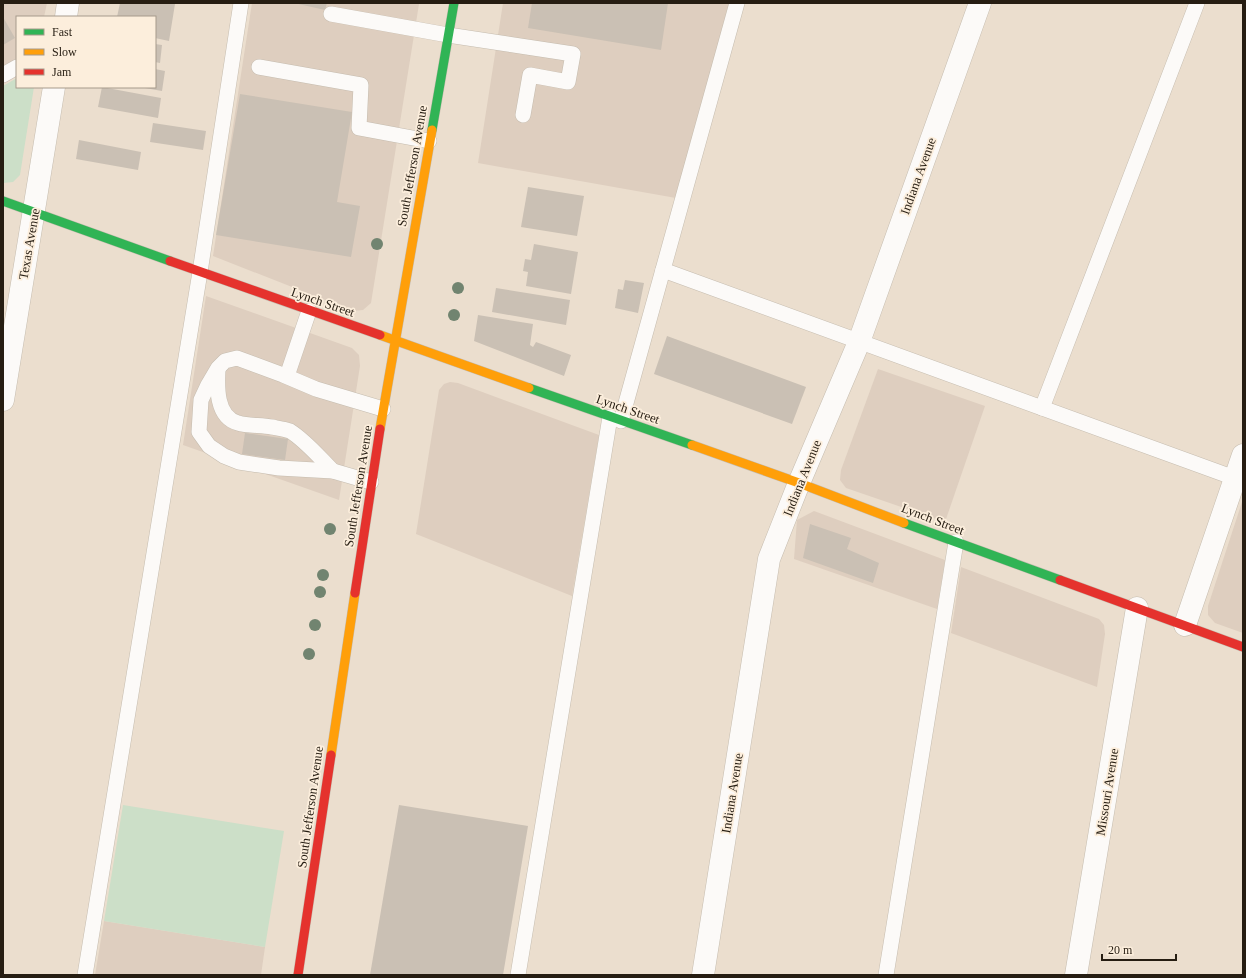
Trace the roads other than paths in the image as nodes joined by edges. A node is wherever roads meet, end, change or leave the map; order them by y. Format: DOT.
graph roads {
  1 [pos="68,3"];
  2 [pos="242,3"];
  3 [pos="454,3"];
  4 [pos="737,3"];
  5 [pos="980,3"];
  6 [pos="1197,3"];
  7 [pos="331,14"];
  8 [pos="66,16"];
  9 [pos="448,35"];
  10 [pos="260,67"];
  11 [pos="16,68"];
  12 [pos="3,75"];
  13 [pos="54,88"];
  14 [pos="523,115"];
  15 [pos="430,141"];
  16 [pos="3,202"];
  17 [pos="34,212"];
  18 [pos="663,270"];
  19 [pos="200,272"];
  20 [pos="308,311"];
  21 [pos="395,340"];
  22 [pos="859,342"];
  23 [pos="218,368"];
  24 [pos="287,376"];
  25 [pos="3,400"];
  26 [pos="1042,408"];
  27 [pos="383,409"];
  28 [pos="615,419"];
  29 [pos="1243,455"];
  30 [pos="333,471"];
  31 [pos="1239,479"];
  32 [pos="371,482"];
  33 [pos="799,483"];
  34 [pos="956,542"];
  35 [pos="1137,608"];
  36 [pos="1184,625"];
  37 [pos="1243,647"];
  38 [pos="85,975"];
  39 [pos="298,975"];
  40 [pos="518,975"];
  41 [pos="703,975"];
  42 [pos="886,975"];
  43 [pos="1076,975"];
  1 -- 8 [label="street"];
  2 -- 19 [label="lane"];
  3 -- 9 [label="street, South Jefferson Avenue"];
  4 -- 18 [label="lane"];
  5 -- 22 [label="street, Indiana Avenue"];
  6 -- 26 [label="lane"];
  7 -- 9 [label="lane"];
  9 -- 14 [label="lane"];
  9 -- 15 [label="street, South Jefferson Avenue"];
  10 -- 15 [label="lane"];
  11 -- 12 [label="lane"];
  13 -- 17 [label="street, Texas Avenue"];
  15 -- 21 [label="street, South Jefferson Avenue"];
  16 -- 17 [label="street, Lynch Street"];
  17 -- 19 [label="street, Lynch Street"];
  17 -- 25 [label="street, Texas Avenue"];
  18 -- 22 [label="lane"];
  18 -- 28 [label="lane"];
  19 -- 20 [label="street, Lynch Street"];
  19 -- 38 [label="lane"];
  20 -- 21 [label="street, Lynch Street"];
  20 -- 24 [label="lane"];
  21 -- 27 [label="street, South Jefferson Avenue"];
  21 -- 28 [label="street, Lynch Street"];
  22 -- 26 [label="lane"];
  22 -- 33 [label="street, Indiana Avenue"];
  23 -- 24 [label="lane"];
  23 -- 30 [label="lane"];
  23 -- 30 [label="lane"];
  24 -- 27 [label="lane"];
  26 -- 31 [label="lane"];
  27 -- 32 [label="street, South Jefferson Avenue"];
  28 -- 33 [label="street, Lynch Street"];
  28 -- 40 [label="lane"];
  29 -- 31 [label="street"];
  30 -- 32 [label="lane"];
  31 -- 36 [label="street"];
  32 -- 39 [label="street, South Jefferson Avenue"];
  33 -- 34 [label="street, Lynch Street"];
  33 -- 41 [label="street, Indiana Avenue"];
  34 -- 35 [label="street, Lynch Street"];
  34 -- 42 [label="lane"];
  35 -- 36 [label="street, Lynch Street"];
  35 -- 43 [label="street, Missouri Avenue"];
  36 -- 37 [label="street, Lynch Street"];
}
